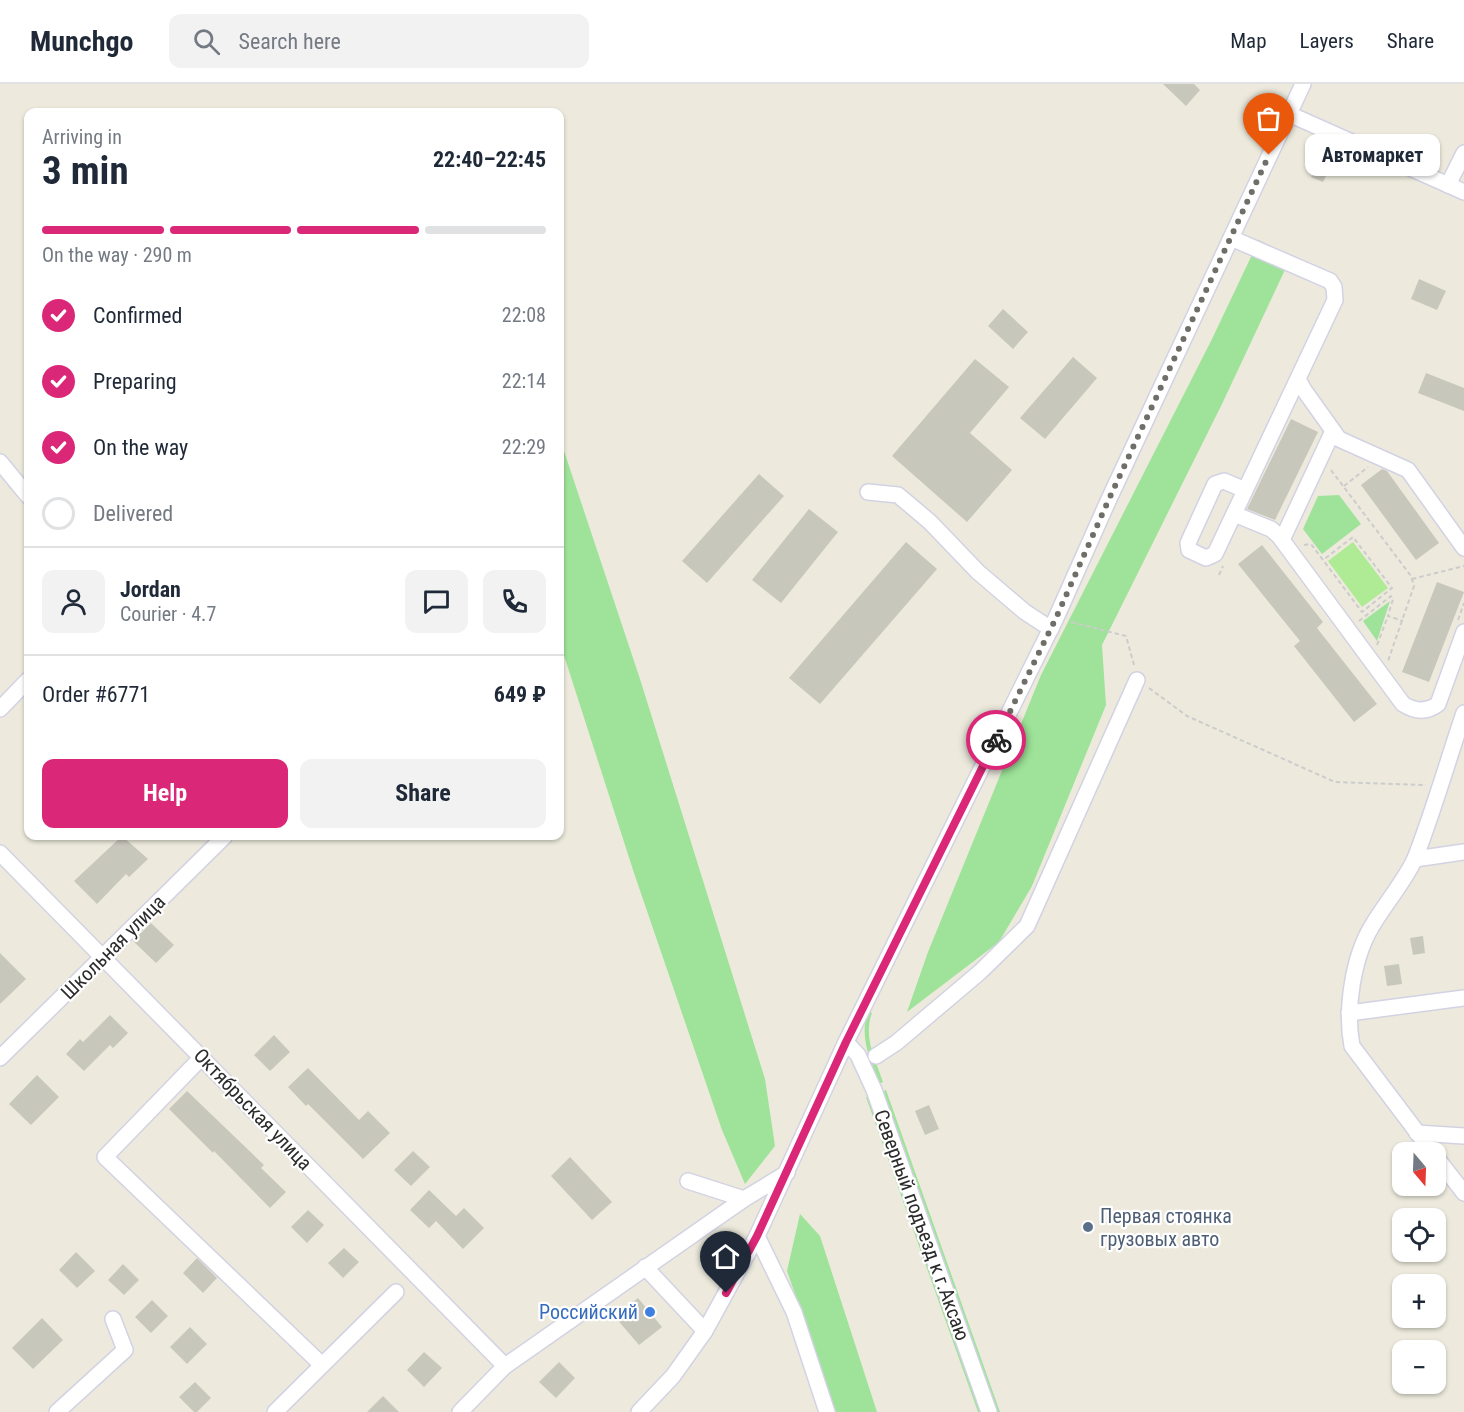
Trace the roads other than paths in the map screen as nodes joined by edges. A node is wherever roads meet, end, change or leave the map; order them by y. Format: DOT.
graph roads {
  1 [pos="1303,84"];
  2 [pos="1288,114"];
  3 [pos="1464,153"];
  4 [pos="1448,185"];
  5 [pos="1464,192"];
  6 [pos="1231,238"];
  7 [pos="1298,379"];
  8 [pos="1333,431"];
  9 [pos="0,462"];
  10 [pos="1245,490"];
  11 [pos="24,491"];
  12 [pos="868,492"];
  13 [pos="1234,514"];
  14 [pos="1285,544"];
  15 [pos="1464,548"];
  16 [pos="1054,623"];
  17 [pos="1464,632"];
  18 [pos="1137,680"];
  19 [pos="24,684"];
  20 [pos="0,710"];
  21 [pos="1463,721"];
  22 [pos="221,840"];
  23 [pos="1464,852"];
  24 [pos="0,853"];
  25 [pos="1415,859"];
  26 [pos="103,957"];
  27 [pos="1464,998"];
  28 [pos="1349,1013"];
  29 [pos="846,1042"];
  30 [pos="876,1056"];
  31 [pos="202,1057"];
  32 [pos="0,1058"];
  33 [pos="1417,1132"];
  34 [pos="1464,1136"];
  35 [pos="1424,1142"];
  36 [pos="1446,1170"];
  37 [pos="787,1173"];
  38 [pos="688,1181"];
  39 [pos="1464,1193"];
  40 [pos="744,1199"];
  41 [pos="757,1236"];
  42 [pos="645,1267"];
  43 [pos="396,1292"];
  44 [pos="113,1318"];
  45 [pos="705,1331"];
  46 [pos="322,1365"];
  47 [pos="505,1366"];
  48 [pos="57,1412"];
  49 [pos="275,1412"];
  50 [pos="460,1412"];
  51 [pos="639,1412"];
  52 [pos="827,1412"];
  53 [pos="989,1412"];
  1 -- 2 [label="street"];
  2 -- 4 [label="street"];
  2 -- 6 [label="street"];
  3 -- 4 [label="street"];
  4 -- 5 [label="street"];
  6 -- 7 [label="street"];
  6 -- 16 [label="street"];
  7 -- 8 [label="street"];
  7 -- 10 [label="street"];
  8 -- 14 [label="street"];
  8 -- 15 [label="street"];
  9 -- 11 [label="street"];
  10 -- 13 [label="street"];
  10 -- 13 [label="street"];
  12 -- 16 [label="street"];
  13 -- 14 [label="street"];
  14 -- 17 [label="street"];
  16 -- 29 [label="street"];
  18 -- 30 [label="street"];
  19 -- 20 [label="street"];
  21 -- 25 [label="street"];
  22 -- 26 [label="street, Школьная улица"];
  23 -- 25 [label="street"];
  24 -- 26 [label="street, Октябрьская улица"];
  25 -- 28 [label="street"];
  26 -- 31 [label="street, Октябрьская улица"];
  26 -- 32 [label="street, Школьная улица"];
  27 -- 28 [label="street"];
  28 -- 33 [label="street"];
  29 -- 37 [label="street"];
  29 -- 53 [label="street, Северный подъезд к г.Аксаю"];
  31 -- 46 [label="street"];
  31 -- 47 [label="street, Октябрьская улица"];
  33 -- 34 [label="street"];
  33 -- 35 [label="street"];
  36 -- 39 [label="street"];
  37 -- 40 [label="street"];
  37 -- 41 [label="street"];
  38 -- 40 [label="street"];
  40 -- 42 [label="street"];
  41 -- 45 [label="street"];
  41 -- 52 [label="street"];
  42 -- 45 [label="street"];
  42 -- 47 [label="street"];
  43 -- 46 [label="street"];
  44 -- 48 [label="street"];
  45 -- 51 [label="street"];
  46 -- 49 [label="street"];
  47 -- 50 [label="street"];
}
